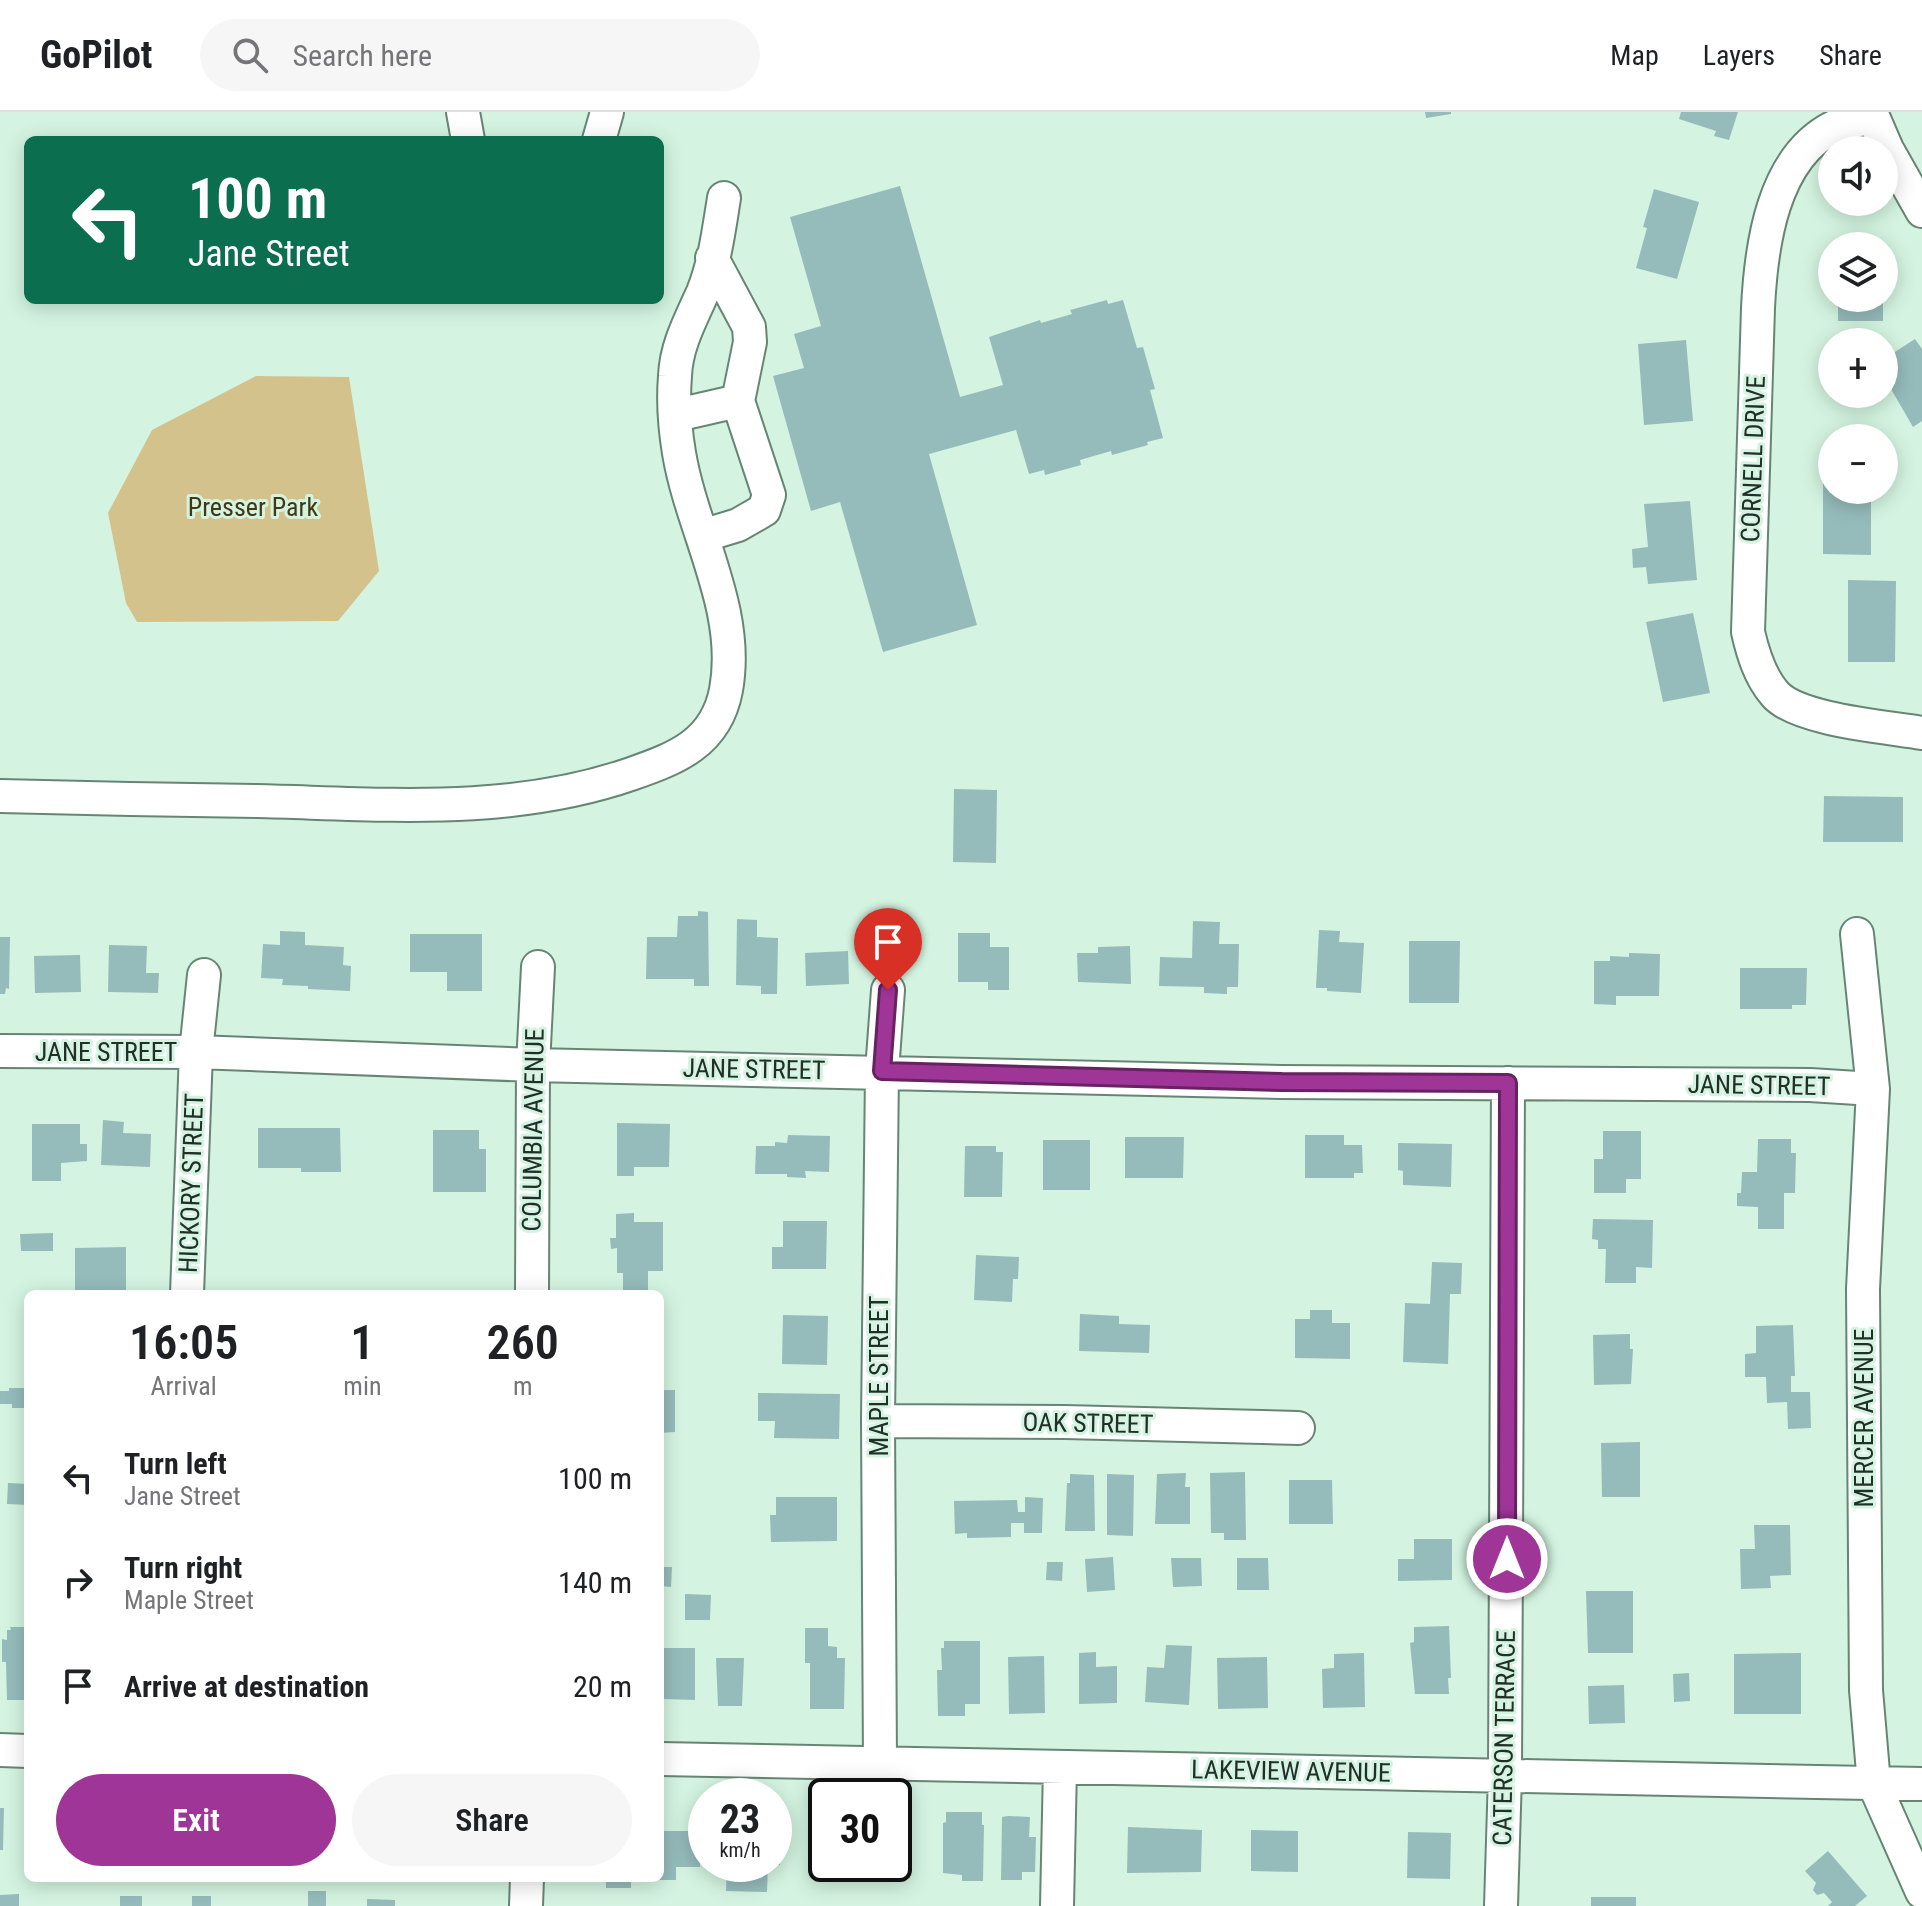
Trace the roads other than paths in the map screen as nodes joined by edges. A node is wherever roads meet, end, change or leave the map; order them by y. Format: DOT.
graph roads {
  1 [pos="463,112"];
  2 [pos="607,112"];
  3 [pos="1872,115"];
  4 [pos="467,136"];
  5 [pos="600,136"];
  6 [pos="724,198"];
  7 [pos="1922,211"];
  8 [pos="712,258"];
  9 [pos="738,401"];
  10 [pos="677,415"];
  11 [pos="702,536"];
  12 [pos="1922,733"];
  13 [pos="0,796"];
  14 [pos="1857,934"];
  15 [pos="538,967"];
  16 [pos="204,975"];
  17 [pos="888,990"];
  18 [pos="0,1051"];
  19 [pos="196,1052"];
  20 [pos="533,1065"];
  21 [pos="882,1071"];
  22 [pos="1508,1083"];
  23 [pos="1873,1089"];
  24 [pos="187,1290"];
  25 [pos="532,1290"];
  26 [pos="878,1421"];
  27 [pos="1298,1428"];
  28 [pos="0,1750"];
  29 [pos="24,1751"];
  30 [pos="664,1759"];
  31 [pos="880,1762"];
  32 [pos="1060,1767"];
  33 [pos="1505,1775"];
  34 [pos="1874,1784"];
  35 [pos="1922,1784"];
  36 [pos="527,1882"];
  37 [pos="1922,1892"];
  38 [pos="526,1906"];
  39 [pos="1057,1906"];
  40 [pos="1501,1906"];
  1 -- 4 [label="street"];
  2 -- 5 [label="street"];
  3 -- 7 [label="street"];
  3 -- 12 [label="street, CORNELL DRIVE"];
  6 -- 8 [label="street"];
  8 -- 9 [label="street"];
  8 -- 10 [label="street"];
  9 -- 10 [label="street"];
  9 -- 11 [label="street"];
  10 -- 11 [label="street"];
  11 -- 13 [label="street"];
  14 -- 23 [label="street, MERCER AVENUE"];
  15 -- 20 [label="street, COLUMBIA AVENUE"];
  16 -- 19 [label="street, HICKORY STREET"];
  17 -- 21 [label="street, MAPLE STREET"];
  18 -- 19 [label="street, JANE STREET"];
  19 -- 20 [label="street, JANE STREET"];
  19 -- 24 [label="street, HICKORY STREET"];
  20 -- 21 [label="street, JANE STREET"];
  20 -- 25 [label="street, COLUMBIA AVENUE"];
  21 -- 22 [label="street, JANE STREET"];
  21 -- 26 [label="street, MAPLE STREET"];
  22 -- 23 [label="street, JANE STREET"];
  22 -- 33 [label="street, CATERSON TERRACE"];
  23 -- 34 [label="street, MERCER AVENUE"];
  26 -- 27 [label="street, OAK STREET"];
  26 -- 31 [label="street, MAPLE STREET"];
  28 -- 29 [label="street"];
  30 -- 31 [label="street, LAKEVIEW AVENUE"];
  31 -- 32 [label="street, LAKEVIEW AVENUE"];
  32 -- 33 [label="street, LAKEVIEW AVENUE"];
  32 -- 39 [label="street"];
  33 -- 34 [label="street, LAKEVIEW AVENUE"];
  33 -- 40 [label="street, CATERSON TERRACE"];
  34 -- 35 [label="street, LAKEVIEW AVENUE"];
  34 -- 37 [label="street, MERCER AVENUE"];
  36 -- 38 [label="street"];
}
